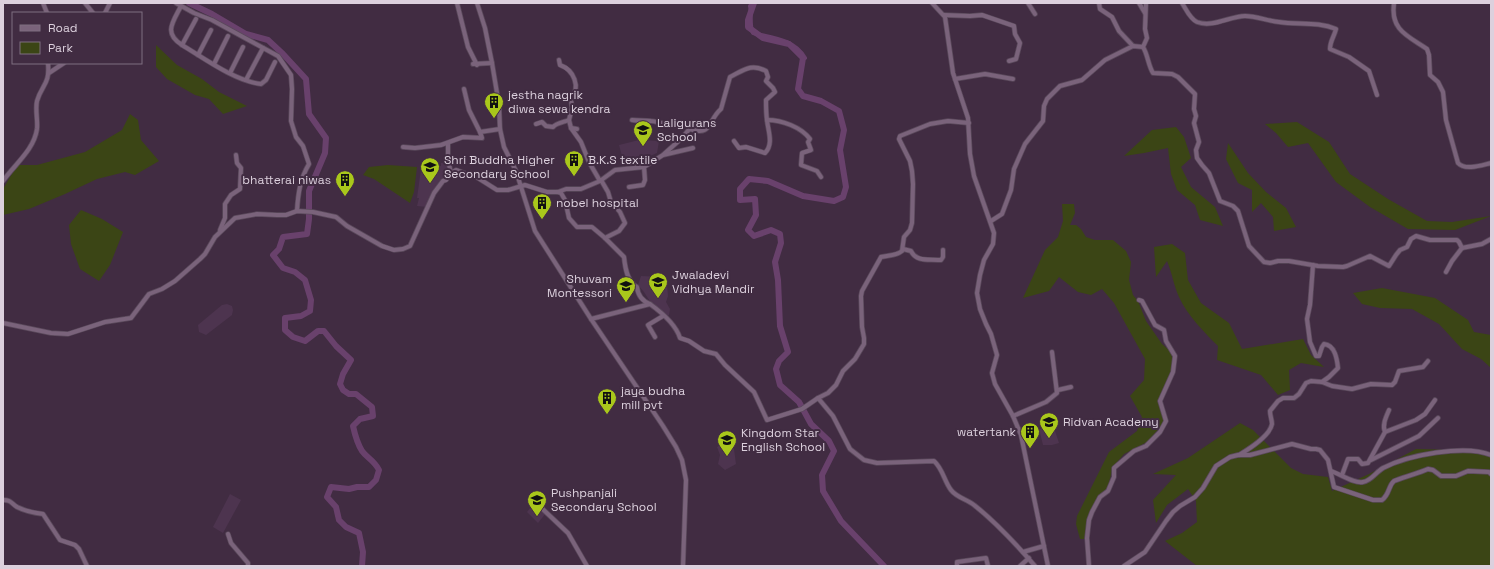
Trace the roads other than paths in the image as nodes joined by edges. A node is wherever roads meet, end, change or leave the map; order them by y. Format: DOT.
graph roads {
  1 [pos="85,3"];
  2 [pos="110,3"];
  3 [pos="176,3"];
  4 [pos="457,3"];
  5 [pos="477,3"];
  6 [pos="932,3"];
  7 [pos="1028,3"];
  8 [pos="1099,3"];
  9 [pos="1139,3"];
  10 [pos="1146,3"];
  11 [pos="1182,3"];
  12 [pos="1394,3"];
  13 [pos="181,6"];
  14 [pos="92,12"];
  15 [pos="106,12"];
  16 [pos="1145,13"];
  17 [pos="1035,14"];
  18 [pos="944,15"];
  19 [pos="196,19"];
  20 [pos="211,30"];
  21 [pos="228,36"];
  22 [pos="182,45"];
  23 [pos="1133,46"];
  24 [pos="243,47"];
  25 [pos="1143,47"];
  26 [pos="263,48"];
  27 [pos="198,55"];
  28 [pos="559,60"];
  29 [pos="1009,61"];
  30 [pos="275,62"];
  31 [pos="492,63"];
  32 [pos="48,64"];
  33 [pos="63,64"];
  34 [pos="214,64"];
  35 [pos="230,73"];
  36 [pos="49,74"];
  37 [pos="955,78"];
  38 [pos="246,80"];
  39 [pos="1013,80"];
  40 [pos="464,90"];
  41 [pos="1376,95"];
  42 [pos="569,120"];
  43 [pos="632,120"];
  44 [pos="767,120"];
  45 [pos="969,123"];
  46 [pos="536,124"];
  47 [pos="500,128"];
  48 [pos="571,128"];
  49 [pos="577,129"];
  50 [pos="690,129"];
  51 [pos="480,132"];
  52 [pos="734,141"];
  53 [pos="448,144"];
  54 [pos="403,147"];
  55 [pos="693,148"];
  56 [pos="236,155"];
  57 [pos="663,155"];
  58 [pos="1491,163"];
  59 [pos="644,167"];
  60 [pos="451,173"];
  61 [pos="822,177"];
  62 [pos="3,181"];
  63 [pos="601,181"];
  64 [pos="521,185"];
  65 [pos="629,187"];
  66 [pos="558,192"];
  67 [pos="297,211"];
  68 [pos="991,221"];
  69 [pos="219,233"];
  70 [pos="605,238"];
  71 [pos="1491,239"];
  72 [pos="1462,248"];
  73 [pos="903,249"];
  74 [pos="943,250"];
  75 [pos="1313,265"];
  76 [pos="1446,272"];
  77 [pos="1139,300"];
  78 [pos="650,304"];
  79 [pos="663,316"];
  80 [pos="591,319"];
  81 [pos="3,323"];
  82 [pos="655,337"];
  83 [pos="1052,352"];
  84 [pos="1428,361"];
  85 [pos="1322,382"];
  86 [pos="1071,387"];
  87 [pos="1058,390"];
  88 [pos="817,400"];
  89 [pos="1435,400"];
  90 [pos="1389,410"];
  91 [pos="1014,416"];
  92 [pos="1438,418"];
  93 [pos="1385,432"];
  94 [pos="1238,455"];
  95 [pos="1491,455"];
  96 [pos="1371,461"];
  97 [pos="1331,472"];
  98 [pos="1491,474"];
  99 [pos="1342,475"];
  100 [pos="532,499"];
  101 [pos="3,500"];
  102 [pos="228,534"];
  103 [pos="1044,546"];
  104 [pos="1023,552"];
  105 [pos="1029,558"];
  106 [pos="87,566"];
  107 [pos="248,566"];
  108 [pos="587,566"];
  109 [pos="683,566"];
  110 [pos="956,566"];
  111 [pos="988,566"];
  112 [pos="1020,566"];
  113 [pos="1035,566"];
  114 [pos="1048,566"];
  115 [pos="1089,566"];
  116 [pos="1124,566"];
  1 -- 14 [label="street"];
  2 -- 15 [label="street"];
  3 -- 13 [label="street"];
  4 -- 31 [label="street"];
  5 -- 31 [label="street"];
  6 -- 18 [label="street"];
  7 -- 17 [label="street"];
  8 -- 23 [label="street"];
  9 -- 16 [label="street"];
  10 -- 16 [label="street"];
  11 -- 41 [label="street"];
  12 -- 58 [label="street"];
  13 -- 22 [label="street"];
  13 -- 26 [label="street"];
  16 -- 25 [label="street"];
  18 -- 29 [label="street"];
  18 -- 37 [label="street"];
  19 -- 22 [label="street"];
  20 -- 27 [label="street"];
  21 -- 34 [label="street"];
  22 -- 27 [label="street"];
  23 -- 25 [label="street"];
  23 -- 68 [label="street"];
  24 -- 35 [label="street"];
  25 -- 75 [label="street"];
  26 -- 38 [label="street"];
  26 -- 67 [label="street"];
  27 -- 34 [label="street"];
  28 -- 42 [label="street"];
  30 -- 38 [label="street"];
  31 -- 47 [label="street"];
  32 -- 36 [label="street"];
  33 -- 36 [label="street"];
  34 -- 35 [label="street"];
  35 -- 38 [label="street"];
  36 -- 62 [label="street"];
  37 -- 39 [label="street"];
  37 -- 45 [label="street"];
  40 -- 51 [label="street"];
  42 -- 46 [label="street"];
  42 -- 48 [label="street"];
  43 -- 50 [label="street"];
  44 -- 50 [label="street"];
  44 -- 52 [label="street"];
  44 -- 61 [label="street"];
  45 -- 68 [label="street"];
  45 -- 73 [label="street"];
  47 -- 51 [label="street"];
  47 -- 64 [label="street"];
  48 -- 49 [label="street"];
  48 -- 63 [label="street"];
  50 -- 57 [label="street"];
  51 -- 53 [label="street"];
  53 -- 54 [label="street"];
  53 -- 60 [label="street"];
  55 -- 57 [label="street"];
  56 -- 69 [label="street"];
  57 -- 59 [label="street"];
  59 -- 63 [label="street"];
  59 -- 65 [label="street"];
  60 -- 64 [label="street"];
  60 -- 67 [label="street"];
  63 -- 66 [label="street"];
  63 -- 70 [label="street"];
  64 -- 66 [label="street"];
  64 -- 80 [label="street"];
  66 -- 70 [label="street"];
  67 -- 69 [label="street"];
  68 -- 91 [label="street"];
  69 -- 81 [label="street"];
  70 -- 78 [label="street"];
  71 -- 72 [label="street"];
  72 -- 75 [label="street"];
  72 -- 76 [label="street"];
  73 -- 74 [label="street"];
  73 -- 88 [label="street"];
  75 -- 85 [label="street"];
  77 -- 115 [label="street"];
  78 -- 79 [label="street"];
  78 -- 80 [label="street"];
  79 -- 82 [label="street"];
  79 -- 88 [label="street"];
  80 -- 109 [label="street"];
  83 -- 87 [label="street"];
  84 -- 85 [label="street"];
  85 -- 94 [label="street"];
  86 -- 87 [label="street"];
  87 -- 91 [label="street"];
  88 -- 104 [label="street"];
  89 -- 93 [label="street"];
  90 -- 93 [label="street"];
  91 -- 103 [label="street"];
  92 -- 96 [label="street"];
  93 -- 96 [label="street"];
  94 -- 97 [label="street"];
  94 -- 116 [label="street"];
  95 -- 99 [label="street"];
  96 -- 99 [label="street"];
  97 -- 98 [label="street"];
  97 -- 99 [label="street"];
  100 -- 108 [label="street"];
  101 -- 106 [label="street"];
  102 -- 107 [label="street"];
  103 -- 104 [label="street"];
  103 -- 114 [label="street"];
  104 -- 105 [label="street"];
  105 -- 112 [label="street"];
  105 -- 113 [label="street"];
  110 -- 111 [label="street"];
}
